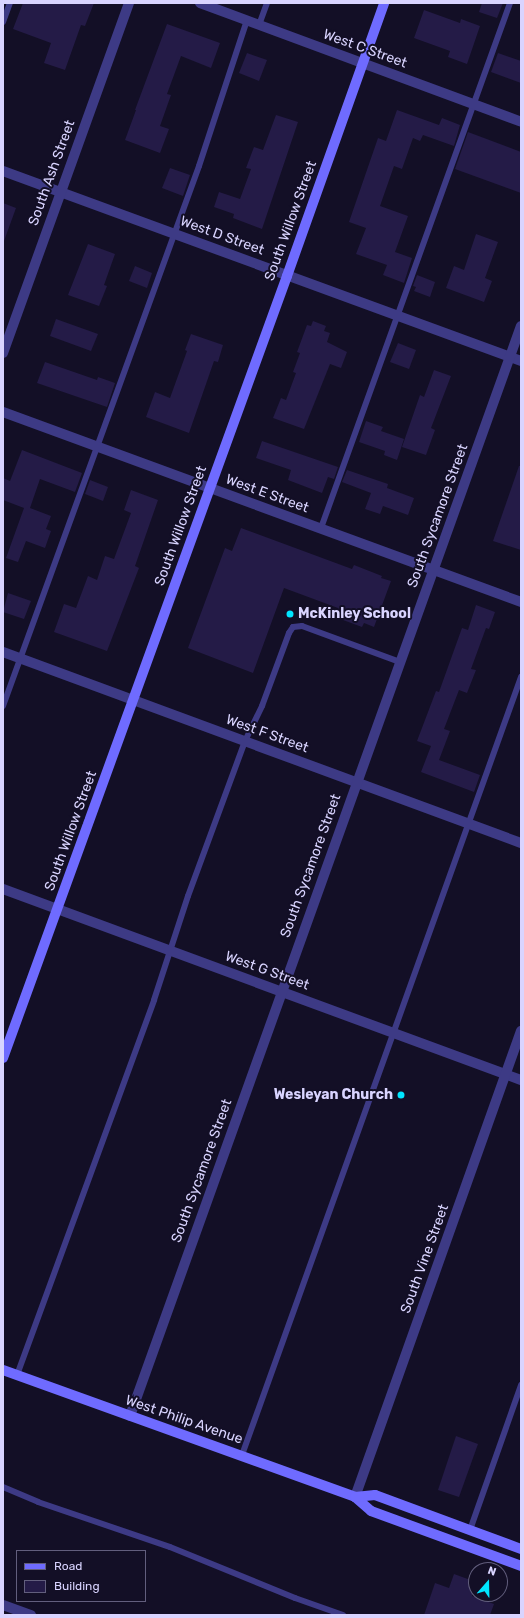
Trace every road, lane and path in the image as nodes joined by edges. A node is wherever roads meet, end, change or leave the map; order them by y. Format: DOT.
graph roads {
  1 [pos="10,3"];
  2 [pos="129,3"];
  3 [pos="200,3"];
  4 [pos="267,3"];
  5 [pos="384,3"];
  6 [pos="510,3"];
  7 [pos="247,20"];
  8 [pos="3,22"];
  9 [pos="259,25"];
  10 [pos="363,63"];
  11 [pos="475,105"];
  12 [pos="521,122"];
  13 [pos="3,171"];
  14 [pos="60,192"];
  15 [pos="175,234"];
  16 [pos="287,276"];
  17 [pos="398,316"];
  18 [pos="521,326"];
  19 [pos="3,353"];
  20 [pos="510,357"];
  21 [pos="521,361"];
  22 [pos="3,412"];
  23 [pos="98,446"];
  24 [pos="210,488"];
  25 [pos="321,528"];
  26 [pos="434,570"];
  27 [pos="521,602"];
  28 [pos="3,652"];
  29 [pos="21,658"];
  30 [pos="400,662"];
  31 [pos="521,677"];
  32 [pos="133,700"];
  33 [pos="3,706"];
  34 [pos="244,741"];
  35 [pos="357,782"];
  36 [pos="468,823"];
  37 [pos="521,843"];
  38 [pos="3,889"];
  39 [pos="58,910"];
  40 [pos="170,950"];
  41 [pos="281,991"];
  42 [pos="521,1031"];
  43 [pos="393,1033"];
  44 [pos="3,1058"];
  45 [pos="506,1074"];
  46 [pos="521,1080"];
  47 [pos="3,1370"];
  48 [pos="17,1375"];
  49 [pos="521,1385"];
  50 [pos="130,1416"];
  51 [pos="242,1455"];
  52 [pos="3,1487"];
  53 [pos="355,1497"];
  54 [pos="470,1530"];
  55 [pos="521,1549"];
  56 [pos="521,1566"];
  57 [pos="3,1605"];
  58 [pos="31,1615"];
  59 [pos="343,1615"];
  1 -- 8 [label="lane"];
  2 -- 14 [label="street, South Ash Street"];
  3 -- 7 [label="street, West C Street"];
  4 -- 9 [label="lane"];
  5 -- 10 [label="main road, South Willow Street"];
  6 -- 11 [label="lane"];
  7 -- 9 [label="street, West C Street"];
  7 -- 15 [label="lane"];
  9 -- 10 [label="street, West C Street"];
  10 -- 11 [label="street, West C Street"];
  10 -- 16 [label="main road, South Willow Street"];
  11 -- 12 [label="street, West C Street"];
  11 -- 17 [label="lane"];
  13 -- 14 [label="street, West D Street"];
  14 -- 15 [label="street, West D Street"];
  14 -- 19 [label="street, South Ash Street"];
  15 -- 16 [label="street, West D Street"];
  15 -- 23 [label="lane"];
  16 -- 17 [label="street, West D Street"];
  16 -- 24 [label="main road, South Willow Street"];
  17 -- 20 [label="street, West D Street"];
  17 -- 25 [label="lane"];
  18 -- 20 [label="street, South Sycamore Street"];
  20 -- 21 [label="street, West D Street"];
  20 -- 26 [label="street, South Sycamore Street"];
  22 -- 23 [label="street, West E Street"];
  23 -- 24 [label="street, West E Street"];
  23 -- 29 [label="lane"];
  24 -- 25 [label="street, West E Street"];
  24 -- 32 [label="main road, South Willow Street"];
  25 -- 26 [label="street, West E Street"];
  26 -- 27 [label="street, West E Street"];
  26 -- 30 [label="street, South Sycamore Street"];
  28 -- 29 [label="street, West F Street"];
  29 -- 32 [label="street, West F Street"];
  29 -- 33 [label="lane"];
  30 -- 34 [label="lane"];
  30 -- 35 [label="street, South Sycamore Street"];
  31 -- 36 [label="lane"];
  32 -- 34 [label="street, West F Street"];
  32 -- 39 [label="main road, South Willow Street"];
  34 -- 35 [label="street, West F Street"];
  34 -- 40 [label="lane"];
  35 -- 36 [label="street, West F Street"];
  35 -- 41 [label="street, South Sycamore Street"];
  36 -- 37 [label="street, West F Street"];
  36 -- 43 [label="lane"];
  38 -- 39 [label="street, West G Street"];
  39 -- 40 [label="street, West G Street"];
  39 -- 44 [label="main road, South Willow Street"];
  40 -- 41 [label="street, West G Street"];
  40 -- 48 [label="lane"];
  41 -- 43 [label="street, West G Street"];
  41 -- 50 [label="street, South Sycamore Street"];
  42 -- 45 [label="street, South Vine Street"];
  43 -- 45 [label="street, West G Street"];
  43 -- 51 [label="lane"];
  45 -- 46 [label="street, West G Street"];
  45 -- 53 [label="street, South Vine Street"];
  47 -- 48 [label="main road, West Philip Avenue"];
  48 -- 50 [label="main road, West Philip Avenue"];
  49 -- 54 [label="lane"];
  50 -- 51 [label="main road, West Philip Avenue"];
  51 -- 53 [label="main road, West Philip Avenue"];
  52 -- 59 [label="lane"];
  53 -- 54 [label="main road, West Philip Avenue"];
  53 -- 56 [label="main road, West Philip Avenue"];
  54 -- 55 [label="main road, West Philip Avenue"];
  57 -- 58 [label="street"];
}
